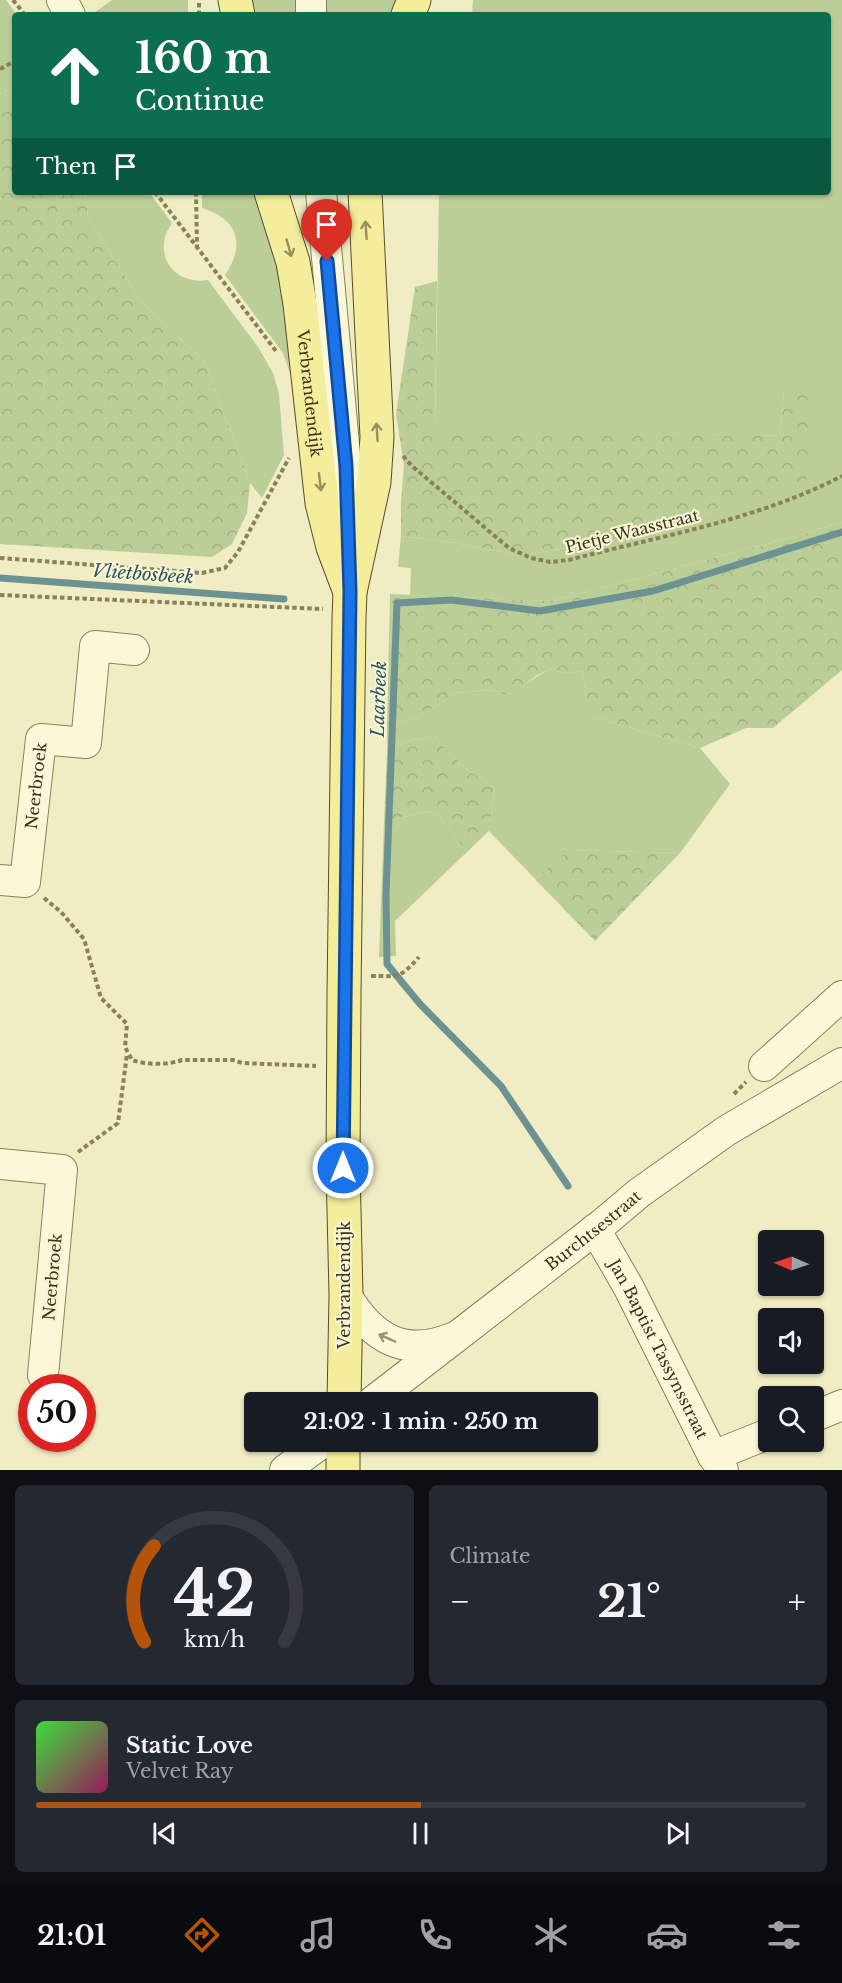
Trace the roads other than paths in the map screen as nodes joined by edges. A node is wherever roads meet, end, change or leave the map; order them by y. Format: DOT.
graph roads {
  1 [pos="272,195"];
  2 [pos="321,195"];
  3 [pos="365,195"];
  4 [pos="342,601"];
  5 [pos="134,650"];
  6 [pos="13,881"];
  7 [pos="842,996"];
  8 [pos="842,1064"];
  9 [pos="764,1066"];
  10 [pos="0,1164"];
  11 [pos="595,1229"];
  12 [pos="346,1295"];
  13 [pos="463,1333"];
  14 [pos="43,1374"];
  15 [pos="344,1392"];
  16 [pos="385,1392"];
  17 [pos="842,1405"];
  18 [pos="824,1412"];
  19 [pos="758,1440"];
  20 [pos="309,1452"];
  21 [pos="343,1452"];
  22 [pos="718,1463"];
  23 [pos="285,1470"];
  24 [pos="343,1470"];
  1 -- 4 [label="main road, Verbrandendijk, one-way"];
  2 -- 4 [label="street"];
  4 -- 3 [label="main road, Verbrandendijk, one-way"];
  4 -- 12 [label="main road, Verbrandendijk"];
  5 -- 6 [label="street, Neerbroek"];
  7 -- 9 [label="street"];
  8 -- 11 [label="street, Burchtsestraat"];
  10 -- 14 [label="street, Neerbroek"];
  11 -- 13 [label="street, Burchtsestraat"];
  11 -- 22 [label="street, Jan Baptist Tassynsstraat"];
  13 -- 12 [label="street, Burchtsestraat, one-way"];
  12 -- 15 [label="main road, Verbrandendijk"];
  13 -- 16 [label="street, Burchtsestraat"];
  17 -- 18 [label="street"];
  19 -- 22 [label="street"];
  20 -- 23 [label="street"];
  21 -- 24 [label="main road"];
}
